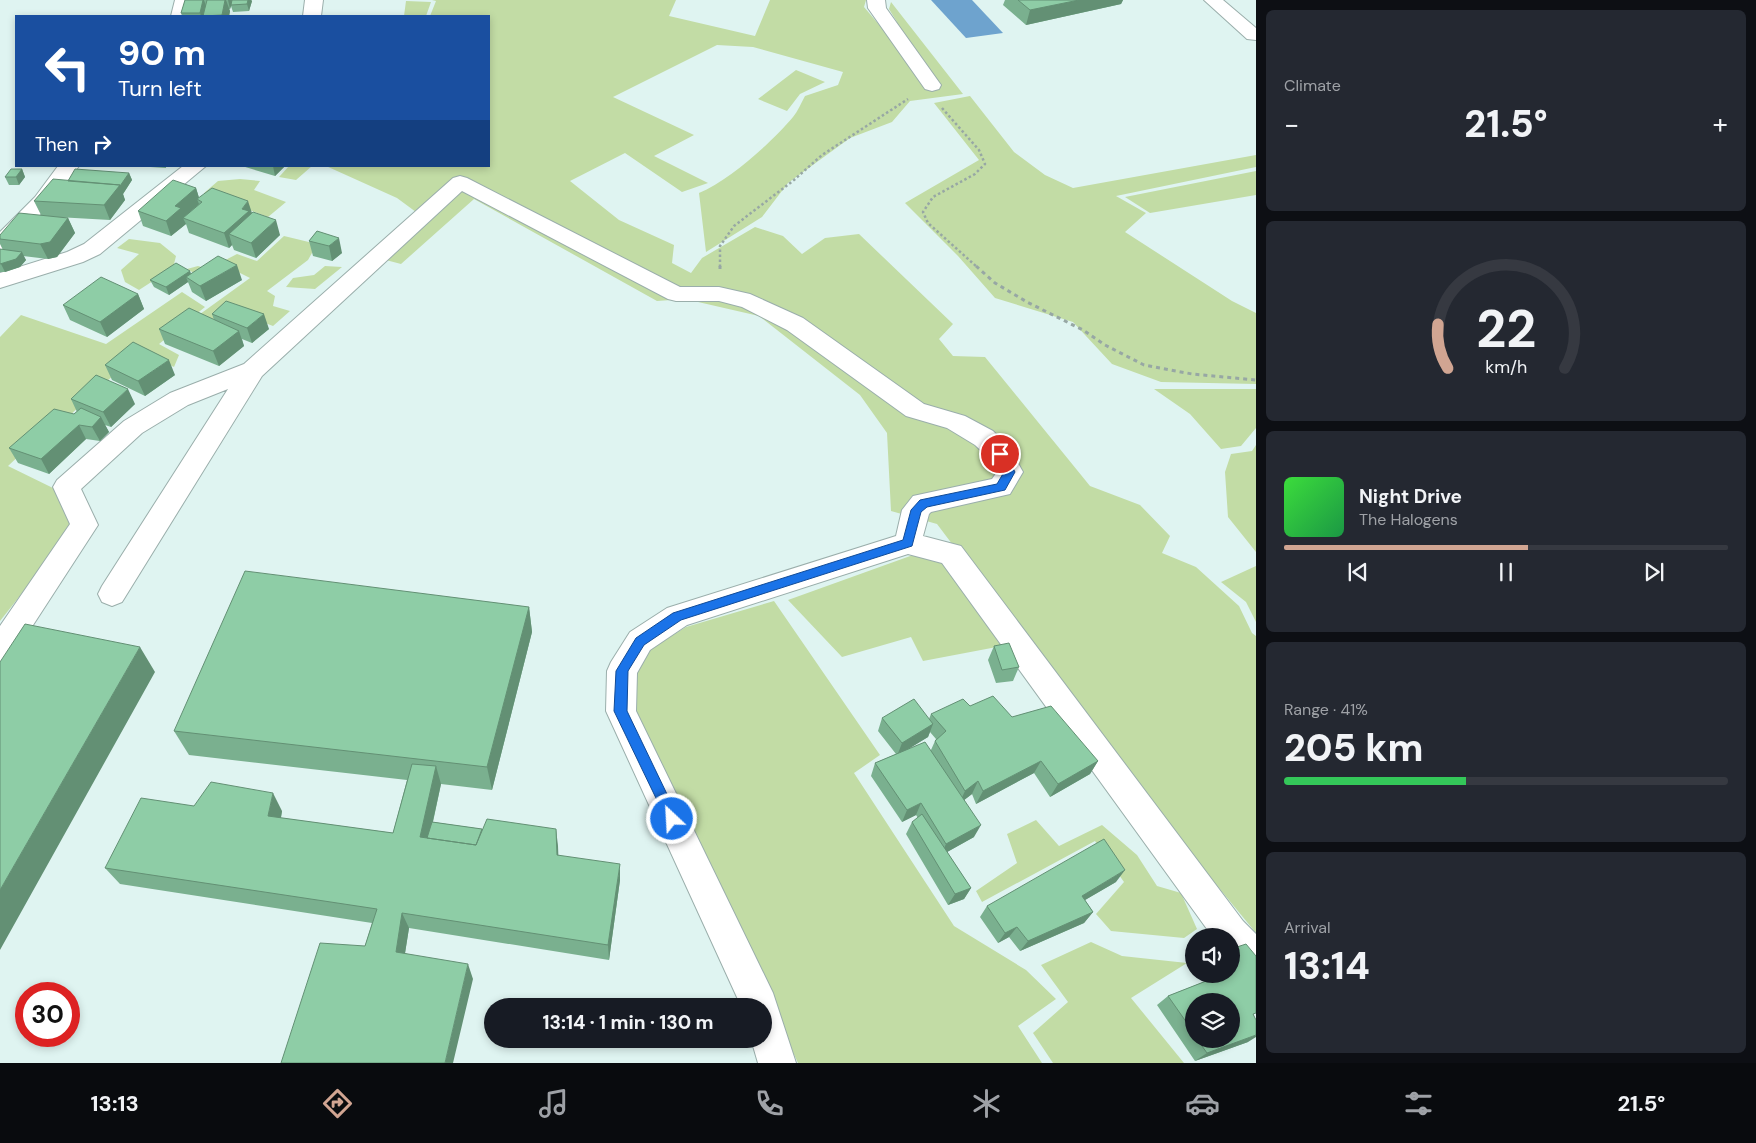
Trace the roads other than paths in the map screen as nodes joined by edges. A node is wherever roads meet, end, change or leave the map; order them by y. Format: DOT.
graph roads {
  1 [pos="184,0"];
  2 [pos="314,0"];
  3 [pos="876,0"];
  4 [pos="1213,0"];
  5 [pos="180,15"];
  6 [pos="312,15"];
  7 [pos="1256,35"];
  8 [pos="929,87"];
  9 [pos="69,167"];
  10 [pos="195,167"];
  11 [pos="0,245"];
  12 [pos="0,281"];
  13 [pos="253,370"];
  14 [pos="908,543"];
  15 [pos="112,594"];
  16 [pos="0,650"];
  17 [pos="1256,961"];
  18 [pos="756,998"];
  19 [pos="772,1046"];
  20 [pos="777,1063"];
  1 -- 5 [label="street"];
  2 -- 6 [label="street"];
  3 -- 8 [label="street"];
  4 -- 7 [label="street"];
  9 -- 11 [label="street"];
  10 -- 12 [label="street"];
  13 -- 14 [label="street"];
  13 -- 15 [label="street"];
  13 -- 16 [label="street"];
  14 -- 17 [label="street"];
  14 -- 18 [label="street"];
  19 -- 20 [label="street"];
}
